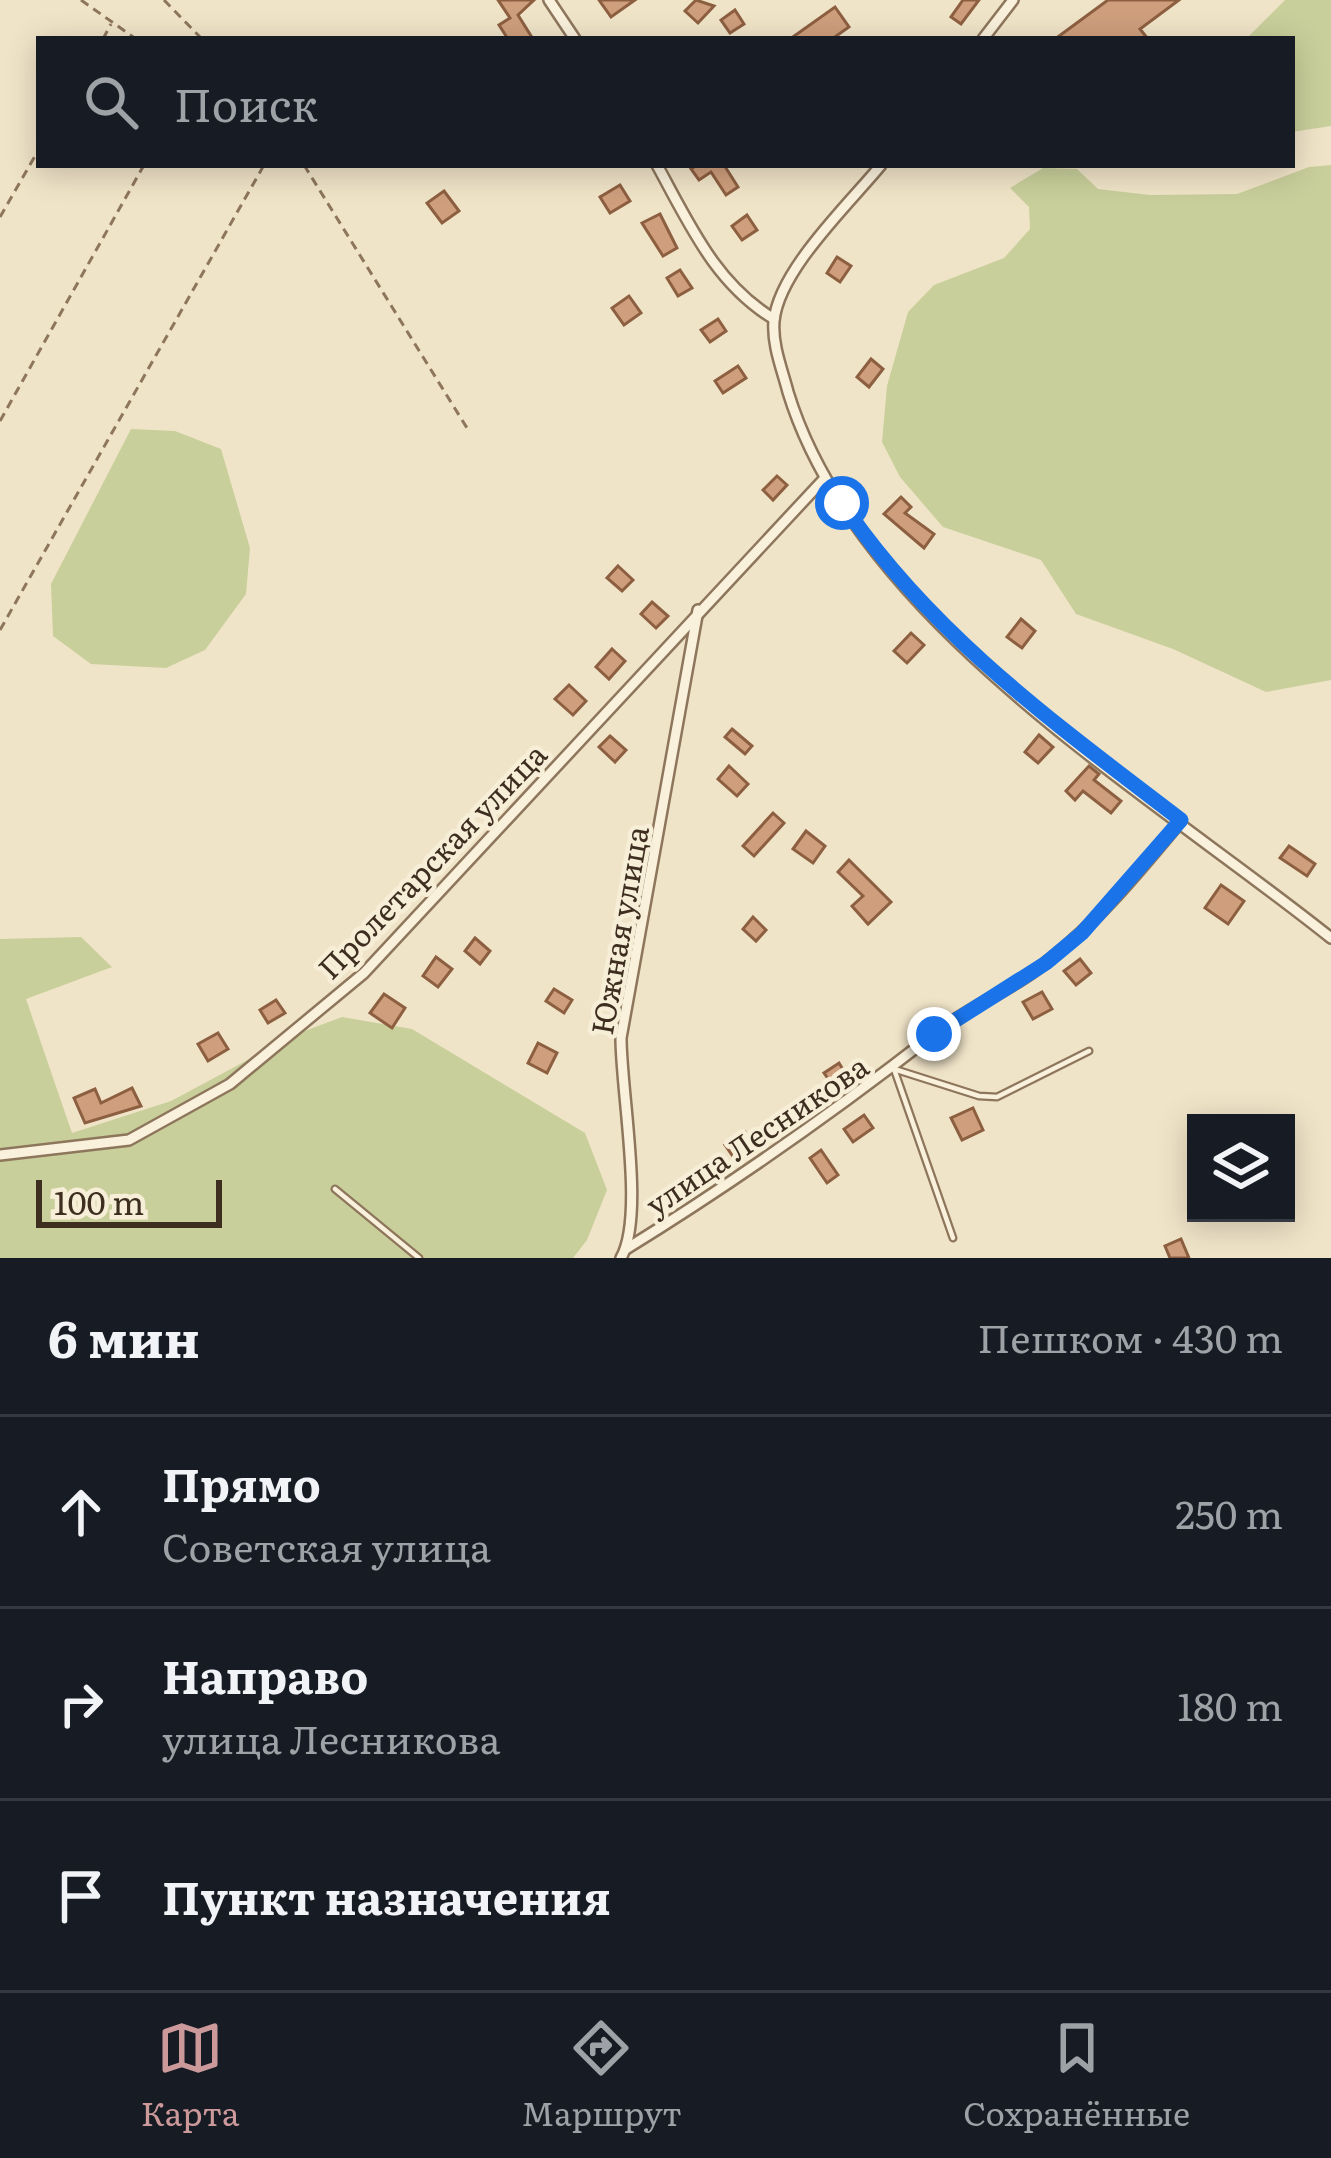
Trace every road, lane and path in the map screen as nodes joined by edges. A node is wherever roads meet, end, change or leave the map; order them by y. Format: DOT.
graph roads {
  1 [pos="81,0"];
  2 [pos="164,0"];
  3 [pos="549,0"];
  4 [pos="1013,0"];
  5 [pos="112,22"];
  6 [pos="105,36"];
  7 [pos="132,36"];
  8 [pos="199,36"];
  9 [pos="573,36"];
  10 [pos="984,36"];
  11 [pos="36,154"];
  12 [pos="142,168"];
  13 [pos="262,168"];
  14 [pos="306,168"];
  15 [pos="659,168"];
  16 [pos="879,168"];
  17 [pos="0,218"];
  18 [pos="774,319"];
  19 [pos="0,421"];
  20 [pos="467,428"];
  21 [pos="824,479"];
  22 [pos="698,610"];
  23 [pos="0,629"];
  24 [pos="1181,820"];
  25 [pos="1331,938"];
  26 [pos="1089,1051"];
  27 [pos="894,1069"];
  28 [pos="0,1155"];
  29 [pos="335,1189"];
  30 [pos="953,1238"];
  31 [pos="623,1254"];
  32 [pos="419,1258"];
  1 -- 5 [label="path"];
  2 -- 8 [label="path"];
  3 -- 9 [label="street"];
  4 -- 10 [label="street"];
  5 -- 6 [label="path"];
  5 -- 7 [label="path"];
  11 -- 17 [label="path"];
  12 -- 19 [label="path"];
  13 -- 23 [label="path"];
  14 -- 20 [label="path"];
  15 -- 18 [label="street"];
  16 -- 18 [label="street"];
  18 -- 21 [label="street"];
  21 -- 22 [label="street, Пролетарская улица"];
  21 -- 24 [label="street"];
  22 -- 28 [label="street, Пролетарская улица"];
  22 -- 31 [label="street, Южная улица"];
  24 -- 25 [label="street"];
  24 -- 27 [label="street, улица Лесникова"];
  26 -- 27 [label="lane"];
  27 -- 30 [label="lane"];
  27 -- 31 [label="street, улица Лесникова"];
  29 -- 32 [label="lane"];
}
